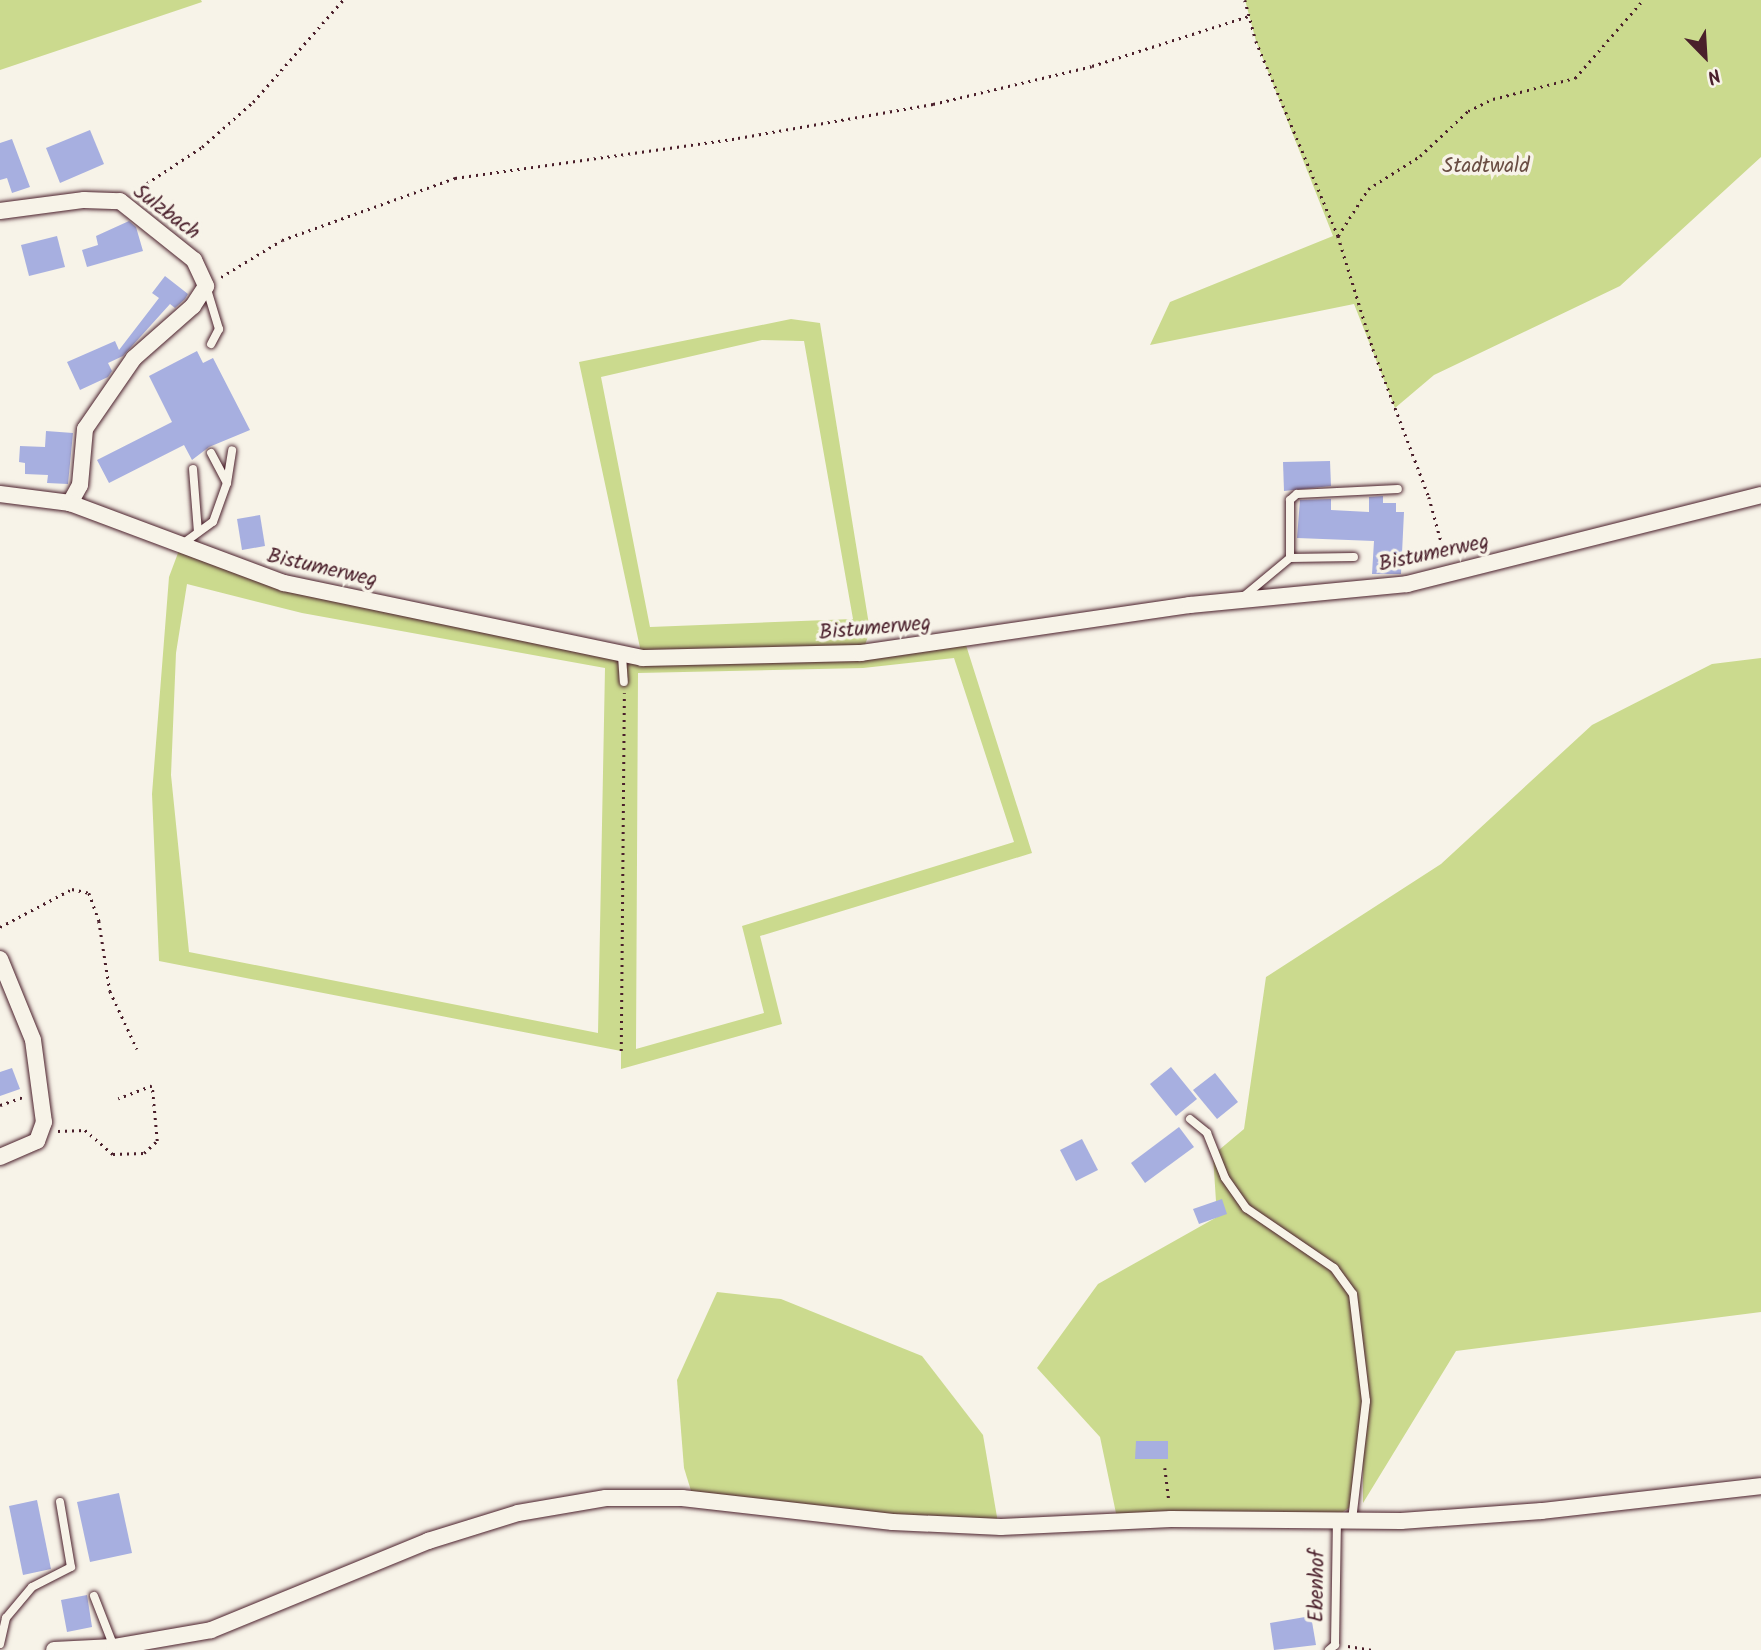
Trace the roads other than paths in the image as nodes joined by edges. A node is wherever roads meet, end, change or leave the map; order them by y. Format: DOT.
graph roads {
  1 [pos="0,211"];
  2 [pos="206,286"];
  3 [pos="211,344"];
  4 [pos="232,450"];
  5 [pos="211,453"];
  6 [pos="193,468"];
  7 [pos="227,483"];
  8 [pos="1398,489"];
  9 [pos="0,494"];
  10 [pos="1761,495"];
  11 [pos="70,503"];
  12 [pos="198,533"];
  13 [pos="181,545"];
  14 [pos="1354,556"];
  15 [pos="1290,558"];
  16 [pos="1238,601"];
  17 [pos="622,656"];
  18 [pos="624,682"];
  19 [pos="0,959"];
  20 [pos="1190,1119"];
  21 [pos="0,1157"];
  22 [pos="1761,1486"];
  23 [pos="60,1502"];
  24 [pos="1344,1520"];
  25 [pos="94,1595"];
  26 [pos="0,1644"];
  27 [pos="114,1647"];
  28 [pos="1332,1647"];
  29 [pos="54,1650"];
  1 -- 2 [label="street, Sulzbach"];
  2 -- 3 [label="lane"];
  2 -- 11 [label="street"];
  4 -- 7 [label="lane"];
  5 -- 7 [label="lane"];
  6 -- 12 [label="lane"];
  7 -- 12 [label="lane"];
  8 -- 15 [label="lane"];
  9 -- 11 [label="street, Bistumerweg"];
  10 -- 16 [label="street, Bistumerweg"];
  11 -- 13 [label="street, Bistumerweg"];
  12 -- 13 [label="lane"];
  13 -- 17 [label="street, Bistumerweg"];
  14 -- 15 [label="lane"];
  15 -- 16 [label="lane"];
  16 -- 17 [label="street, Bistumerweg"];
  17 -- 18 [label="lane"];
  19 -- 21 [label="street"];
  20 -- 24 [label="lane, Ebenhof"];
  22 -- 24 [label="street"];
  23 -- 26 [label="lane"];
  24 -- 27 [label="street"];
  24 -- 28 [label="lane, Ebenhof"];
  25 -- 27 [label="lane"];
  27 -- 29 [label="street"];
}
